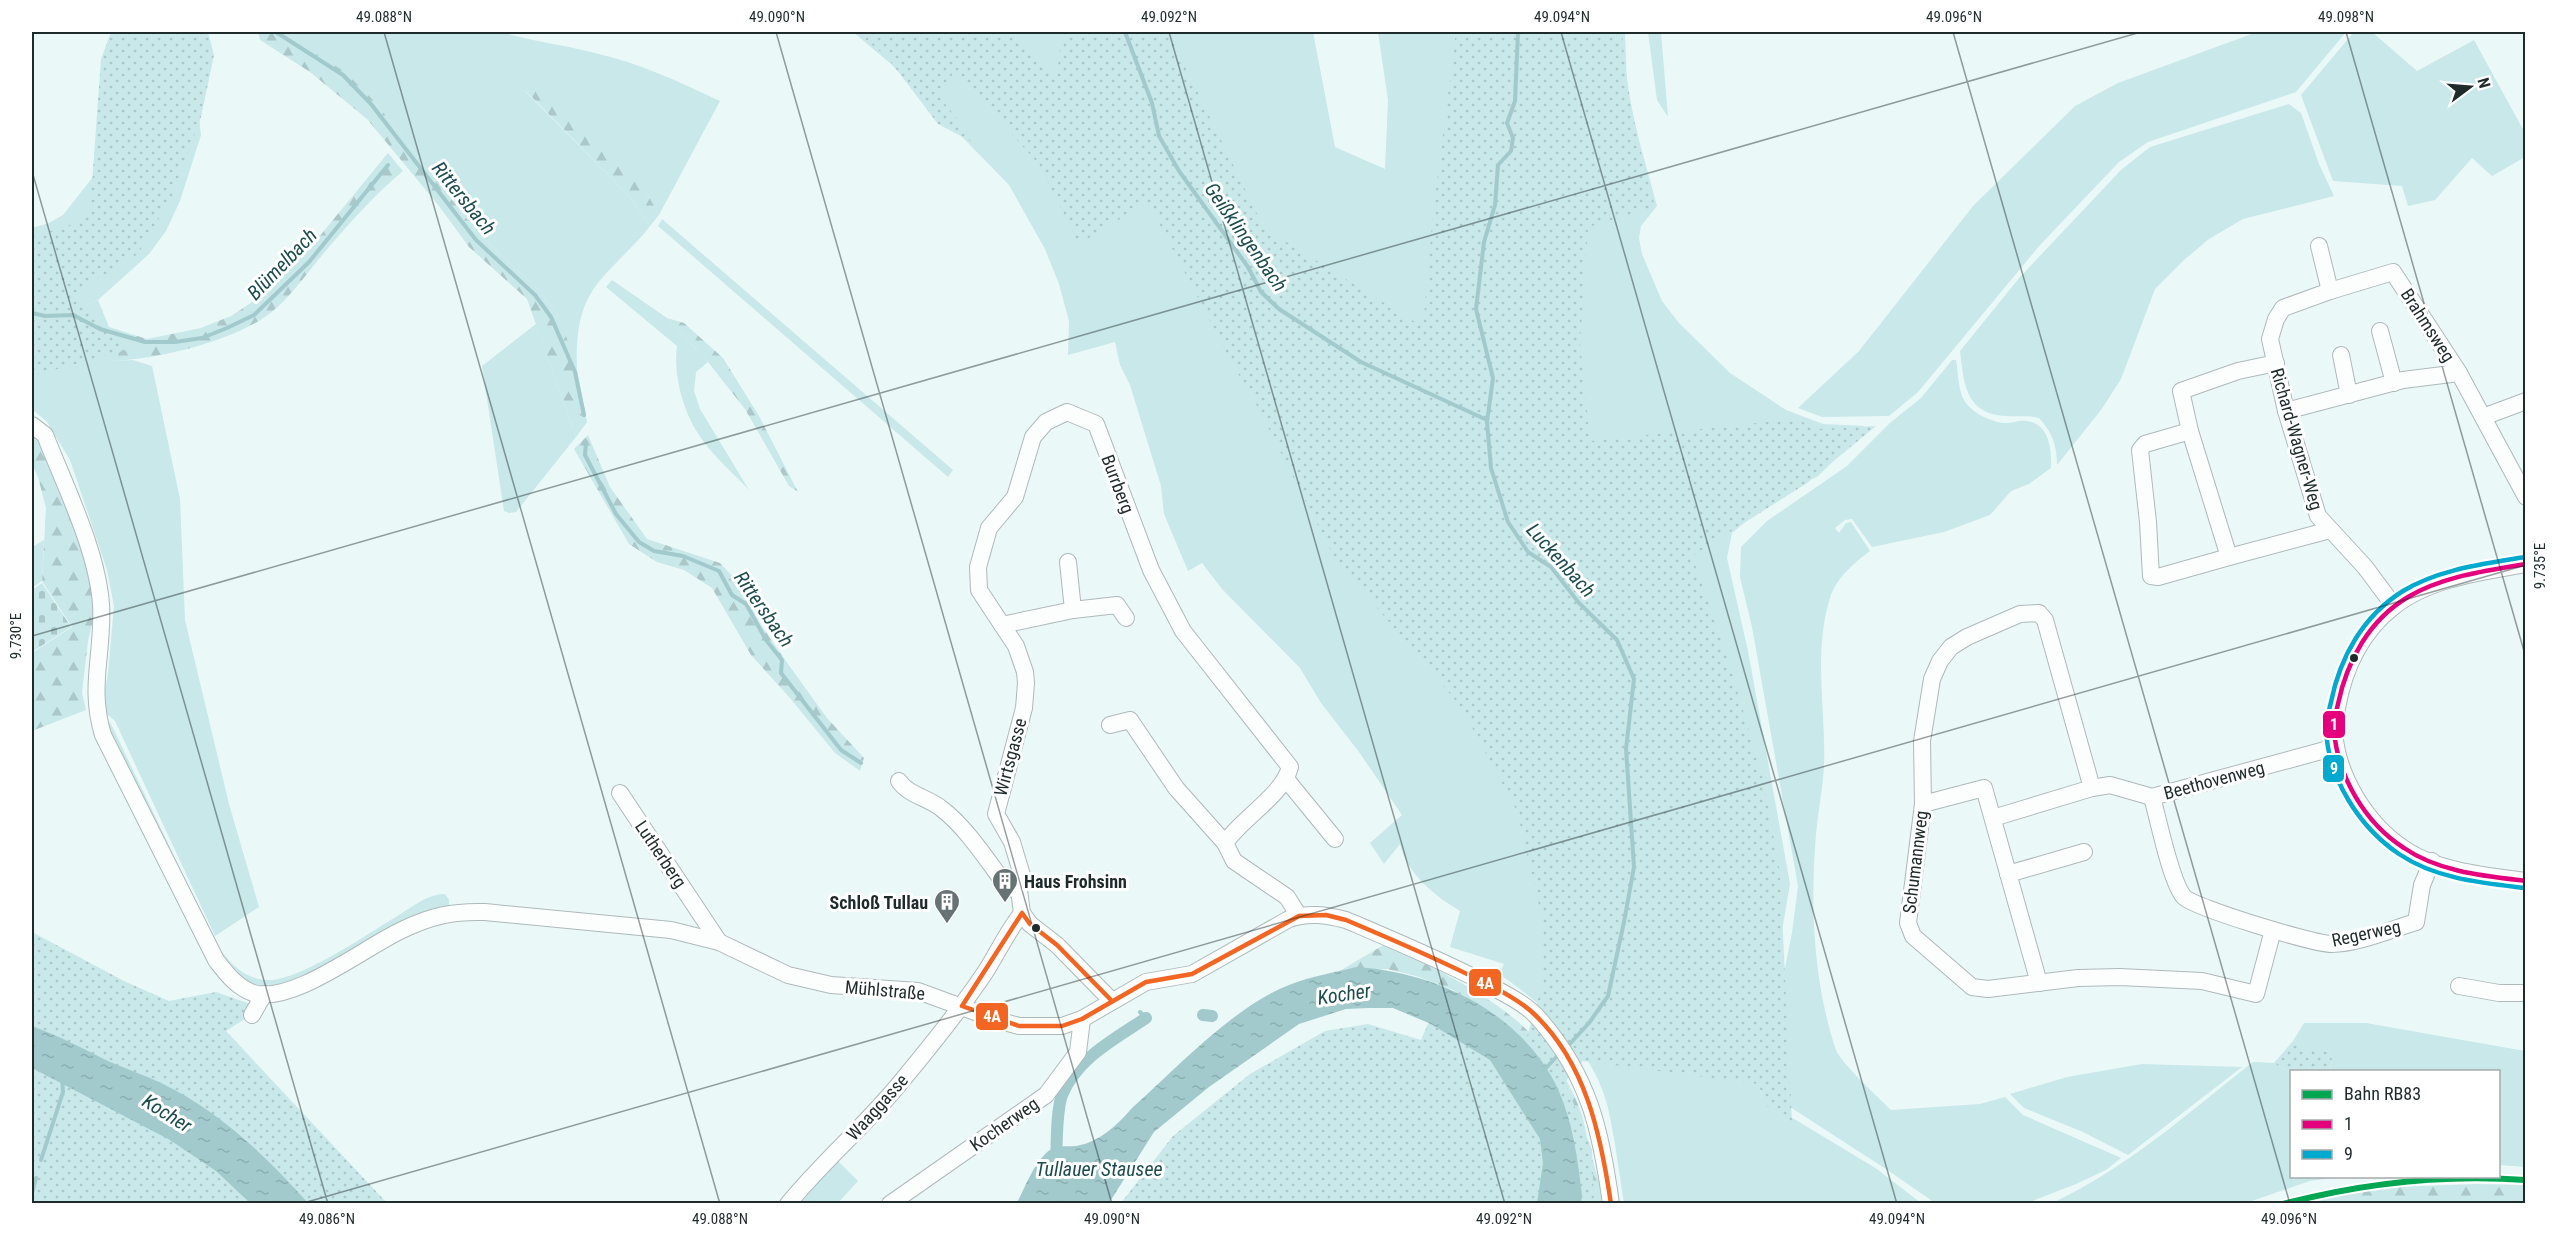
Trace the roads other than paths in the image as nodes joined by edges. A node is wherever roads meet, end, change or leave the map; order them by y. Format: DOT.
graph roads {
  1 [pos="2319,246"];
  2 [pos="2330,291"];
  3 [pos="2276,319"];
  4 [pos="2380,332"];
  5 [pos="2341,355"];
  6 [pos="2276,363"];
  7 [pos="2459,373"];
  8 [pos="2394,383"];
  9 [pos="2349,395"];
  10 [pos="2526,401"];
  11 [pos="2286,411"];
  12 [pos="2483,417"];
  13 [pos="32,425"];
  14 [pos="2190,431"];
  15 [pos="2526,497"];
  16 [pos="2330,530"];
  17 [pos="2229,557"];
  18 [pos="1068,562"];
  19 [pos="2526,564"];
  20 [pos="2394,606"];
  21 [pos="1073,610"];
  22 [pos="1126,618"];
  23 [pos="1002,625"];
  24 [pos="1026,691"];
  25 [pos="1110,725"];
  26 [pos="2336,747"];
  27 [pos="1286,779"];
  28 [pos="899,781"];
  29 [pos="2092,788"];
  30 [pos="620,793"];
  31 [pos="2152,797"];
  32 [pos="1923,804"];
  33 [pos="1993,818"];
  34 [pos="1335,839"];
  35 [pos="1225,843"];
  36 [pos="2084,852"];
  37 [pos="2432,861"];
  38 [pos="2008,873"];
  39 [pos="2526,881"];
  40 [pos="1019,890"];
  41 [pos="1022,914"];
  42 [pos="703,915"];
  43 [pos="1299,916"];
  44 [pos="671,930"];
  45 [pos="2273,930"];
  46 [pos="719,942"];
  47 [pos="2039,983"];
  48 [pos="2459,986"];
  49 [pos="2526,993"];
  50 [pos="264,994"];
  51 [pos="1111,1000"];
  52 [pos="962,1006"];
  53 [pos="252,1015"];
  54 [pos="1082,1018"];
  55 [pos="788,1203"];
  56 [pos="890,1203"];
  57 [pos="1611,1203"];
  1 -- 2 [label="street"];
  2 -- 3 [label="street, Brahmsweg"];
  2 -- 7 [label="street, Brahmsweg"];
  3 -- 6 [label="street, Richard-Wagner-Weg"];
  4 -- 8 [label="street"];
  5 -- 9 [label="street"];
  6 -- 11 [label="street, Richard-Wagner-Weg"];
  6 -- 14 [label="street"];
  7 -- 8 [label="street, Brahmsweg"];
  7 -- 12 [label="street, Brahmsweg"];
  8 -- 9 [label="street, Brahmsweg"];
  9 -- 11 [label="street, Brahmsweg"];
  10 -- 12 [label="street"];
  11 -- 16 [label="street, Richard-Wagner-Weg"];
  12 -- 15 [label="street, Brahmsweg"];
  13 -- 50 [label="street"];
  14 -- 17 [label="street"];
  14 -- 17 [label="street"];
  16 -- 17 [label="street"];
  16 -- 20 [label="street, Richard-Wagner-Weg"];
  18 -- 21 [label="street"];
  19 -- 20 [label="street"];
  20 -- 26 [label="street"];
  21 -- 22 [label="street"];
  21 -- 23 [label="street"];
  23 -- 24 [label="street, Burrberg"];
  23 -- 27 [label="street, Burrberg"];
  24 -- 40 [label="street, Wirtsgasse"];
  25 -- 35 [label="street"];
  26 -- 31 [label="street, Beethovenweg"];
  26 -- 37 [label="street"];
  27 -- 34 [label="street, Burrberg"];
  27 -- 35 [label="street"];
  28 -- 40 [label="street"];
  29 -- 31 [label="street, Beethovenweg"];
  29 -- 32 [label="street, Schumannweg"];
  29 -- 33 [label="street, Beethovenweg"];
  30 -- 42 [label="street, Lutherberg"];
  31 -- 45 [label="street, Regerweg"];
  32 -- 33 [label="street"];
  32 -- 47 [label="street, Schumannweg"];
  33 -- 38 [label="street"];
  35 -- 43 [label="street"];
  36 -- 38 [label="street"];
  37 -- 39 [label="street"];
  37 -- 45 [label="street, Regerweg"];
  38 -- 47 [label="street"];
  40 -- 41 [label="street, Wirtsgasse"];
  41 -- 51 [label="street"];
  41 -- 52 [label="street, Waaggasse"];
  42 -- 44 [label="street"];
  42 -- 46 [label="street, Lutherberg"];
  43 -- 51 [label="street, Mühlstraße"];
  43 -- 57 [label="street, Mühlstraße"];
  44 -- 46 [label="street, Mühlstraße"];
  44 -- 50 [label="street, Mühlstraße"];
  45 -- 47 [label="street, Schumannweg"];
  46 -- 52 [label="street, Mühlstraße"];
  48 -- 49 [label="street"];
  50 -- 53 [label="street"];
  51 -- 54 [label="street, Mühlstraße"];
  52 -- 54 [label="street, Mühlstraße"];
  52 -- 55 [label="street, Waaggasse"];
  54 -- 56 [label="street, Kocherweg"];
}
